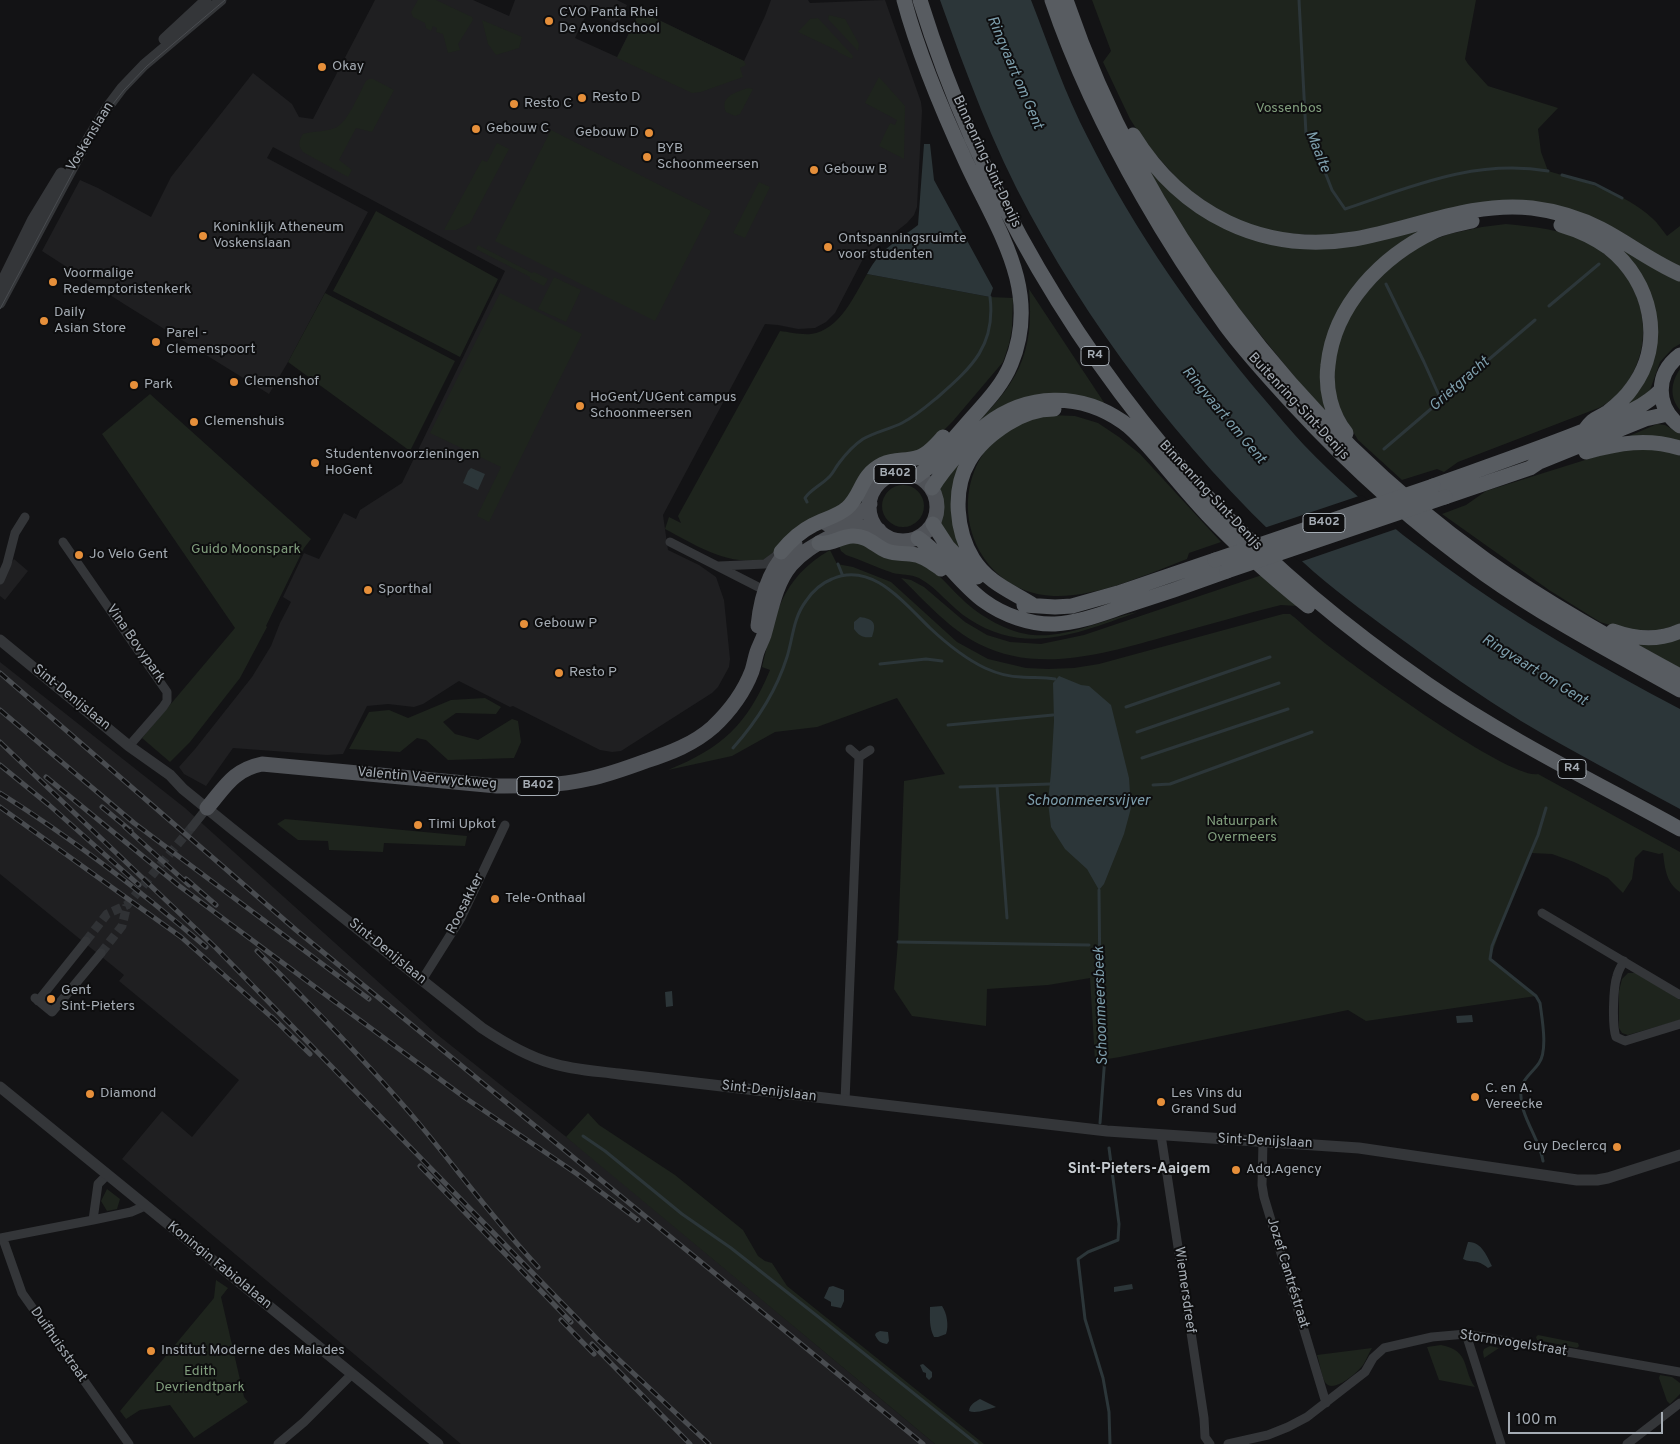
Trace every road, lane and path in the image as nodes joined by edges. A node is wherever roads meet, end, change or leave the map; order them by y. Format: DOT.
graph roads {
  1 [pos="221,0"];
  2 [pos="904,0"];
  3 [pos="920,0"];
  4 [pos="1052,0"];
  5 [pos="1066,0"];
  6 [pos="202,1"];
  7 [pos="1087,56"];
  8 [pos="1680,274"];
  9 [pos="0,286"];
  10 [pos="0,303"];
  11 [pos="1680,355"];
  12 [pos="1661,390"];
  13 [pos="1668,414"];
  14 [pos="1680,426"];
  15 [pos="964,427"];
  16 [pos="1585,430"];
  17 [pos="1680,448"];
  18 [pos="1366,461"];
  19 [pos="1530,468"];
  20 [pos="916,476"];
  21 [pos="1180,483"];
  22 [pos="932,488"];
  23 [pos="870,504"];
  24 [pos="25,517"];
  25 [pos="933,524"];
  26 [pos="878,530"];
  27 [pos="918,538"];
  28 [pos="63,542"];
  29 [pos="670,542"];
  30 [pos="819,543"];
  31 [pos="785,551"];
  32 [pos="716,566"];
  33 [pos="0,580"];
  34 [pos="962,582"];
  35 [pos="770,593"];
  36 [pos="1033,605"];
  37 [pos="1578,619"];
  38 [pos="1680,631"];
  39 [pos="0,640"];
  40 [pos="1368,642"];
  41 [pos="1680,676"];
  42 [pos="1680,690"];
  43 [pos="129,746"];
  44 [pos="850,749"];
  45 [pos="870,750"];
  46 [pos="859,757"];
  47 [pos="208,808"];
  48 [pos="505,825"];
  49 [pos="192,827"];
  50 [pos="1680,829"];
  51 [pos="1542,913"];
  52 [pos="86,941"];
  53 [pos="101,953"];
  54 [pos="1624,961"];
  55 [pos="422,980"];
  56 [pos="1680,995"];
  57 [pos="1680,1024"];
  58 [pos="0,1087"];
  59 [pos="846,1101"];
  60 [pos="1161,1135"];
  61 [pos="1262,1141"];
  62 [pos="1680,1155"];
  63 [pos="107,1175"];
  64 [pos="145,1206"];
  65 [pos="93,1220"];
  66 [pos="2,1238"];
  67 [pos="1466,1334"];
  68 [pos="1680,1372"];
  69 [pos="352,1374"];
  70 [pos="1680,1403"];
  71 [pos="1326,1404"];
  72 [pos="129,1444"];
  73 [pos="278,1444"];
  74 [pos="438,1444"];
  75 [pos="1210,1444"];
  76 [pos="1228,1444"];
  77 [pos="1501,1444"];
  78 [pos="1627,1444"];
  1 -- 10 [label="street, Voskenslaan"];
  2 -- 15 [label="highway"];
  3 -- 40 [label="highway, Binnenring-Sint-Denijs / R4"];
  4 -- 42 [label="highway, Buitenring-Sint-Denijs"];
  5 -- 7 [label="highway"];
  6 -- 9 [label="street, Voskenslaan"];
  7 -- 8 [label="highway"];
  7 -- 18 [label="highway"];
  11 -- 12 [label="highway"];
  12 -- 13 [label="highway"];
  12 -- 16 [label="highway, B402"];
  13 -- 14 [label="highway"];
  13 -- 19 [label="highway, B402"];
  15 -- 20 [label="highway"];
  15 -- 31 [label="highway"];
  16 -- 18 [label="highway"];
  16 -- 36 [label="highway, B402, bridge"];
  17 -- 19 [label="highway"];
  18 -- 37 [label="highway"];
  19 -- 34 [label="highway, B402, bridge"];
  20 -- 22 [label="main road, B402"];
  20 -- 23 [label="main road, B402"];
  21 -- 22 [label="highway"];
  21 -- 36 [label="highway"];
  21 -- 40 [label="highway"];
  22 -- 25 [label="main road, B402"];
  23 -- 26 [label="main road"];
  23 -- 31 [label="main road, Valentin Vaerwyckweg / B402"];
  24 -- 33 [label="street"];
  25 -- 27 [label="main road"];
  25 -- 36 [label="highway, B402"];
  26 -- 27 [label="main road, B402"];
  26 -- 30 [label="main road, Valentin Vaerwyckweg / B402"];
  27 -- 34 [label="highway, B402"];
  28 -- 43 [label="street, Vina Bovypark"];
  29 -- 32 [label="street, Valentin Vaerwyckweg"];
  30 -- 34 [label="highway"];
  30 -- 35 [label="main road, Valentin Vaerwyckweg / B402"];
  31 -- 32 [label="street, Valentin Vaerwyckweg"];
  31 -- 35 [label="main road, Valentin Vaerwyckweg / B402"];
  32 -- 35 [label="street, Valentin Vaerwyckweg"];
  35 -- 47 [label="main road, Valentin Vaerwyckweg / B402"];
  37 -- 38 [label="highway"];
  37 -- 41 [label="highway"];
  39 -- 43 [label="street, Sint-Denijslaan"];
  40 -- 50 [label="highway, Binnenring-Sint-Denijs / R4"];
  43 -- 47 [label="street, Sint-Denijslaan"];
  44 -- 46 [label="street"];
  45 -- 46 [label="street"];
  46 -- 59 [label="street"];
  47 -- 49 [label="street"];
  47 -- 55 [label="street, Sint-Denijslaan"];
  48 -- 55 [label="street, Roosakker"];
  51 -- 54 [label="street"];
  52 -- 53 [label="street"];
  54 -- 56 [label="street"];
  54 -- 57 [label="street"];
  55 -- 59 [label="street, Sint-Denijslaan"];
  58 -- 63 [label="street, Koningin Fabiolalaan"];
  59 -- 60 [label="street, Sint-Denijslaan"];
  60 -- 61 [label="street, Sint-Denijslaan"];
  60 -- 75 [label="street, Wiemersdreef"];
  61 -- 62 [label="street, Sint-Denijslaan"];
  61 -- 71 [label="street, Jozef Cantréstraat"];
  63 -- 64 [label="street, Koningin Fabiolalaan"];
  63 -- 65 [label="street"];
  64 -- 65 [label="street"];
  64 -- 69 [label="street, Koningin Fabiolalaan"];
  65 -- 66 [label="street"];
  66 -- 72 [label="street, Duifhuisstraat"];
  67 -- 68 [label="street, Stormvogelstraat"];
  67 -- 71 [label="street, Stormvogelstraat"];
  67 -- 77 [label="street"];
  69 -- 73 [label="street"];
  69 -- 74 [label="street, Koningin Fabiolalaan"];
  70 -- 78 [label="street"];
  71 -- 76 [label="street, Stormvogelstraat"];
}
